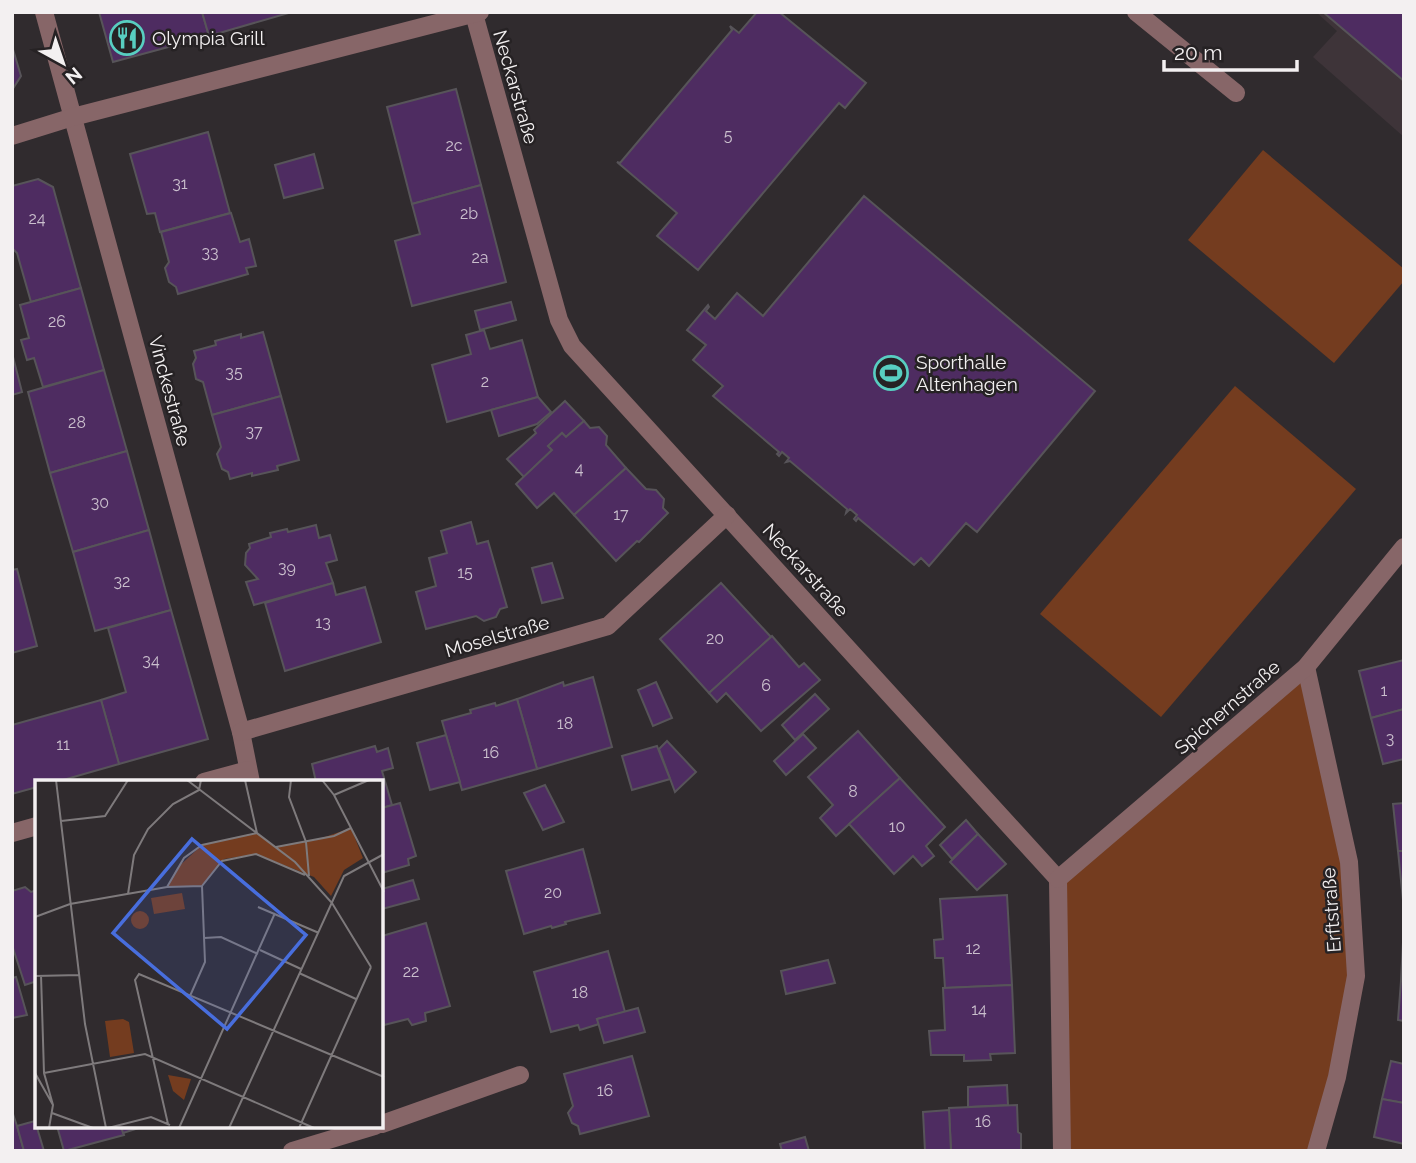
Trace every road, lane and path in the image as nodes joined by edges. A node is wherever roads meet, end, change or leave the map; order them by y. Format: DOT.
graph roads {
  1 [pos="44,12"];
  2 [pos="1136,12"];
  3 [pos="477,13"];
  4 [pos="1236,93"];
  5 [pos="73,117"];
  6 [pos="12,136"];
  7 [pos="727,515"];
  8 [pos="1404,547"];
  9 [pos="1306,667"];
  10 [pos="241,732"];
  11 [pos="249,776"];
  12 [pos="219,780"];
  13 [pos="35,827"];
  14 [pos="12,833"];
  15 [pos="1058,879"];
  16 [pos="520,1075"];
  17 [pos="383,1124"];
  18 [pos="363,1128"];
  19 [pos="292,1151"];
  20 [pos="1062,1151"];
  21 [pos="1316,1151"];
  1 -- 5 [label="street, Vinckestraße"];
  2 -- 4 [label="street"];
  3 -- 5 [label="street"];
  3 -- 7 [label="street, Neckarstraße"];
  5 -- 6 [label="street"];
  5 -- 10 [label="street, Vinckestraße"];
  7 -- 10 [label="street, Moselstraße"];
  7 -- 15 [label="street, Neckarstraße"];
  8 -- 9 [label="street, Spichernstraße"];
  9 -- 15 [label="street, Spichernstraße"];
  9 -- 21 [label="street, Erftstraße"];
  10 -- 11 [label="street, Vinckestraße"];
  11 -- 12 [label="street"];
  13 -- 14 [label="street"];
  15 -- 20 [label="street"];
  16 -- 17 [label="street"];
  18 -- 19 [label="street"];
}
